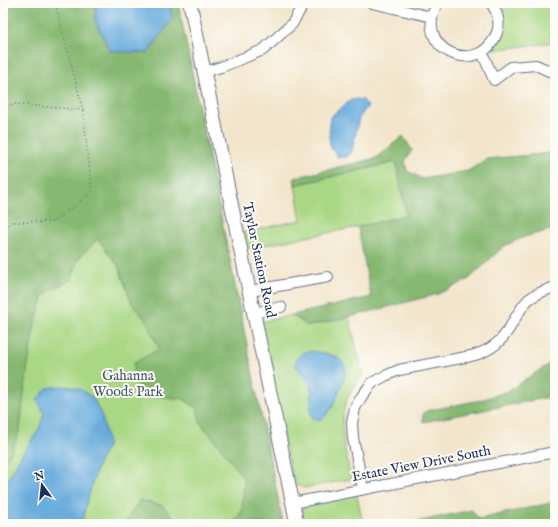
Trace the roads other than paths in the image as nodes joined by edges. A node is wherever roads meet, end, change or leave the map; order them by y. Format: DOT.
graph roads {
  1 [pos="190,3"];
  2 [pos="304,3"];
  3 [pos="372,3"];
  4 [pos="438,3"];
  5 [pos="492,3"];
  6 [pos="432,17"];
  7 [pos="482,52"];
  8 [pos="550,71"];
  9 [pos="204,72"];
  10 [pos="328,278"];
  11 [pos="555,287"];
  12 [pos="250,291"];
  13 [pos="282,307"];
  14 [pos="254,312"];
  15 [pos="555,452"];
  16 [pos="363,489"];
  17 [pos="293,503"];
  18 [pos="298,524"];
  1 -- 9 [label="main road, Taylor Station Road"];
  2 -- 9 [label="street"];
  3 -- 6 [label="street"];
  4 -- 6 [label="street"];
  5 -- 7 [label="street"];
  6 -- 7 [label="street"];
  7 -- 8 [label="street"];
  9 -- 12 [label="main road, Taylor Station Road"];
  10 -- 12 [label="street"];
  11 -- 16 [label="street"];
  12 -- 14 [label="main road, Taylor Station Road"];
  13 -- 14 [label="street"];
  14 -- 17 [label="main road, Taylor Station Road"];
  15 -- 16 [label="street, Estate View Drive South"];
  16 -- 17 [label="street, Estate View Drive South"];
  17 -- 18 [label="main road, Taylor Station Road"];
}
